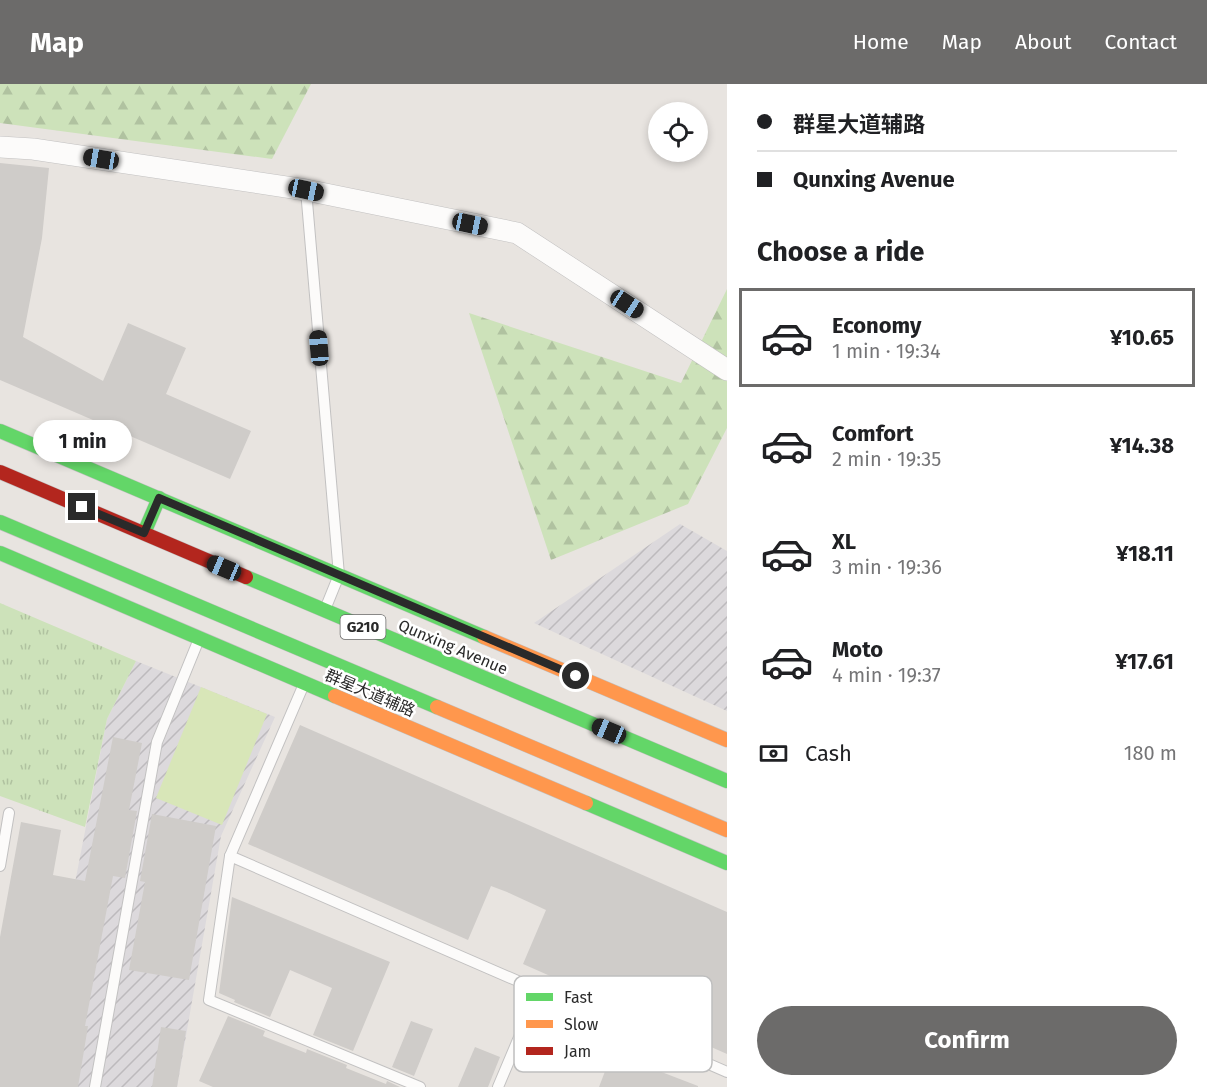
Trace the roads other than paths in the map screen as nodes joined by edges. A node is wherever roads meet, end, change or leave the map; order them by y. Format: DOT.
graph roads {
  1 [pos="0,147"];
  2 [pos="306,190"];
  3 [pos="727,370"];
  4 [pos="0,431"];
  5 [pos="0,472"];
  6 [pos="159,498"];
  7 [pos="0,522"];
  8 [pos="144,533"];
  9 [pos="0,553"];
  10 [pos="339,575"];
  11 [pos="325,610"];
  12 [pos="205,625"];
  13 [pos="311,670"];
  14 [pos="727,740"];
  15 [pos="724,776"];
  16 [pos="9,813"];
  17 [pos="727,830"];
  18 [pos="230,856"];
  19 [pos="727,863"];
  20 [pos="0,866"];
  21 [pos="514,979"];
  22 [pos="514,1049"];
  23 [pos="712,1065"];
  24 [pos="727,1072"];
  25 [pos="95,1087"];
  26 [pos="420,1087"];
  27 [pos="498,1087"];
  1 -- 2 [label="street"];
  2 -- 3 [label="street"];
  2 -- 10 [label="lane"];
  4 -- 6 [label="main road"];
  5 -- 8 [label="main road, Qunxing Avenue / G210"];
  6 -- 8 [label="main road"];
  6 -- 10 [label="main road"];
  7 -- 12 [label="main road"];
  8 -- 11 [label="main road, Qunxing Avenue / G210"];
  9 -- 12 [label="main road, 群星大道辅路"];
  10 -- 11 [label="lane"];
  10 -- 14 [label="main road"];
  11 -- 15 [label="main road, Qunxing Avenue / G210"];
  12 -- 13 [label="main road"];
  12 -- 13 [label="main road, 群星大道辅路"];
  12 -- 25 [label="lane"];
  13 -- 17 [label="main road"];
  13 -- 18 [label="lane"];
  13 -- 19 [label="main road, 群星大道辅路"];
  16 -- 20 [label="lane"];
  18 -- 21 [label="lane"];
  18 -- 26 [label="lane"];
  22 -- 27 [label="lane"];
  23 -- 24 [label="lane"];
}
